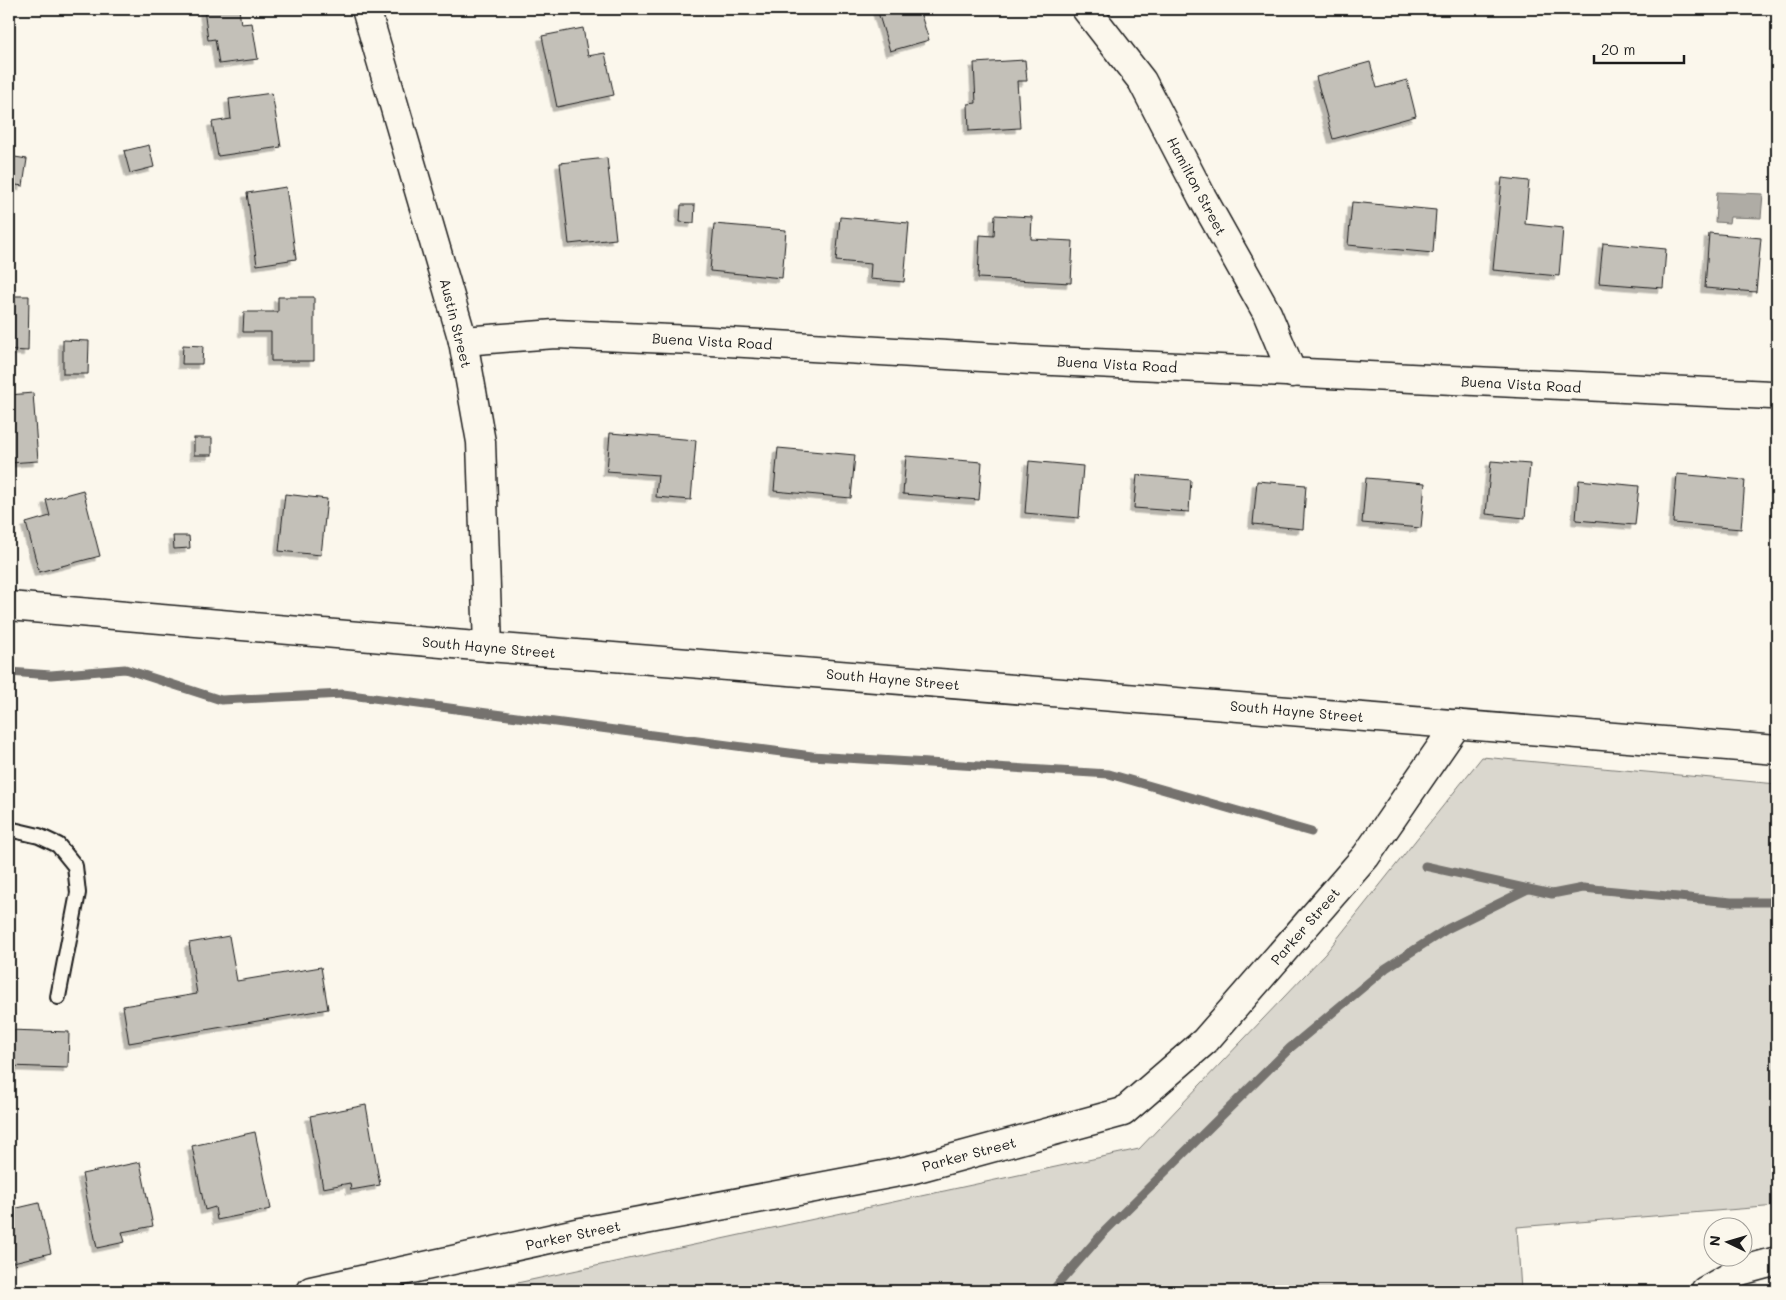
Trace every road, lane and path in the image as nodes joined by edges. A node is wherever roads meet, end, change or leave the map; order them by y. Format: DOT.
graph roads {
  1 [pos="366,9"];
  2 [pos="1086,9"];
  3 [pos="463,341"];
  4 [pos="1292,373"];
  5 [pos="1774,396"];
  6 [pos="9,606"];
  7 [pos="488,647"];
  8 [pos="1457,724"];
  9 [pos="1777,750"];
  10 [pos="9,829"];
  11 [pos="58,997"];
  12 [pos="1777,1261"];
  13 [pos="311,1291"];
  14 [pos="1705,1291"];
  1 -- 3 [label="street, Austin Street"];
  2 -- 4 [label="street, Hamilton Street"];
  3 -- 4 [label="street, Buena Vista Road"];
  3 -- 7 [label="street, Austin Street"];
  4 -- 5 [label="street, Buena Vista Road"];
  6 -- 7 [label="street, South Hayne Street"];
  7 -- 8 [label="street, South Hayne Street"];
  8 -- 9 [label="street, South Hayne Street"];
  8 -- 13 [label="street, Parker Street"];
  10 -- 11 [label="lane"];
  12 -- 14 [label="street"];
}
